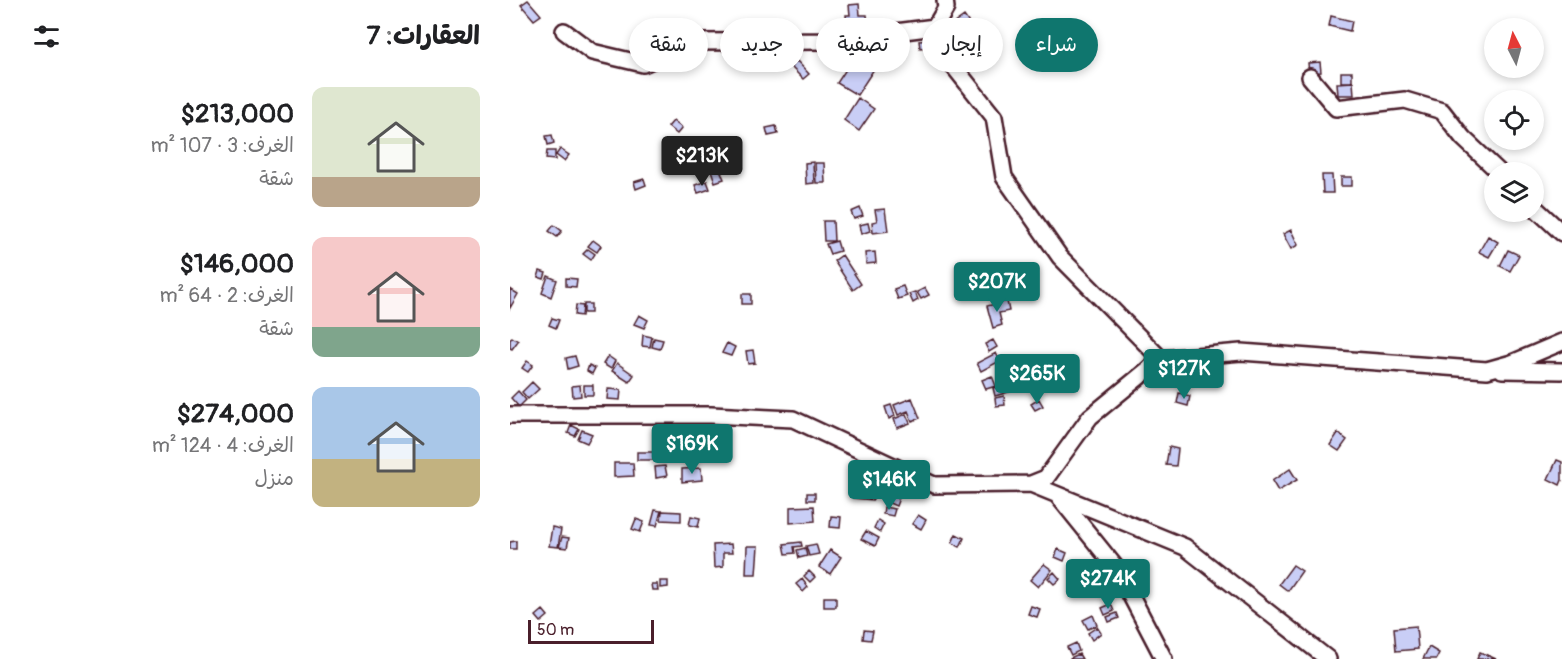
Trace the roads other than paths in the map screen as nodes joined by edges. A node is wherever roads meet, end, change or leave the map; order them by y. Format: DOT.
graph roads {
  1 [pos="945,0"];
  2 [pos="940,18"];
  3 [pos="922,29"];
  4 [pos="564,31"];
  5 [pos="958,72"];
  6 [pos="1310,77"];
  7 [pos="1488,162"];
  8 [pos="1544,216"];
  9 [pos="1562,233"];
  10 [pos="1562,342"];
  11 [pos="1161,359"];
  12 [pos="1487,370"];
  13 [pos="1562,371"];
  14 [pos="510,415"];
  15 [pos="1031,484"];
  16 [pos="1057,495"];
  17 [pos="1164,659"];
  18 [pos="1328,659"];
  1 -- 2 [label="street"];
  3 -- 4 [label="street"];
  5 -- 11 [label="street"];
  6 -- 7 [label="street"];
  8 -- 9 [label="street"];
  10 -- 12 [label="street"];
  11 -- 12 [label="street"];
  11 -- 15 [label="street"];
  12 -- 13 [label="street"];
  14 -- 15 [label="street"];
  15 -- 16 [label="street"];
  16 -- 17 [label="street"];
  16 -- 18 [label="street"];
}
